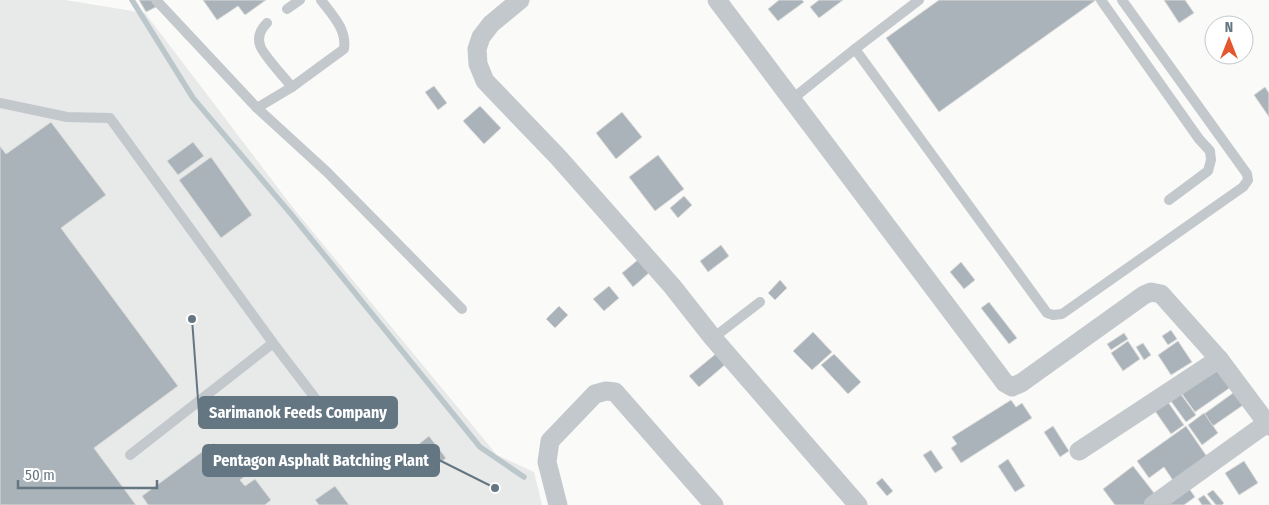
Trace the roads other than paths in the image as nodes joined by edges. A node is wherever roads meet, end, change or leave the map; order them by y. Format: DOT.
graph roads {
  1 [pos="156,0"];
  2 [pos="300,0"];
  3 [pos="321,0"];
  4 [pos="520,0"];
  5 [pos="717,0"];
  6 [pos="918,0"];
  7 [pos="1101,0"];
  8 [pos="1122,0"];
  9 [pos="287,9"];
  10 [pos="267,23"];
  11 [pos="855,49"];
  12 [pos="292,87"];
  13 [pos="791,100"];
  14 [pos="0,103"];
  15 [pos="257,108"];
  16 [pos="1169,200"];
  17 [pos="760,302"];
  18 [pos="462,310"];
  19 [pos="713,338"];
  20 [pos="273,343"];
  21 [pos="1219,359"];
  22 [pos="336,424"];
  23 [pos="1268,424"];
  24 [pos="1080,451"];
  25 [pos="130,455"];
  26 [pos="558,505"];
  27 [pos="714,505"];
  28 [pos="858,505"];
  29 [pos="1153,505"];
  1 -- 15 [label="lane"];
  2 -- 9 [label="lane"];
  3 -- 12 [label="lane"];
  4 -- 19 [label="street"];
  5 -- 13 [label="street"];
  6 -- 11 [label="lane"];
  7 -- 16 [label="lane"];
  8 -- 11 [label="lane"];
  10 -- 12 [label="lane"];
  11 -- 13 [label="lane"];
  12 -- 15 [label="lane"];
  13 -- 21 [label="street"];
  14 -- 20 [label="lane"];
  15 -- 18 [label="lane"];
  17 -- 19 [label="lane"];
  19 -- 28 [label="street"];
  20 -- 22 [label="lane"];
  20 -- 25 [label="lane"];
  21 -- 23 [label="street"];
  21 -- 24 [label="street"];
  23 -- 29 [label="street"];
  26 -- 27 [label="street"];
}
